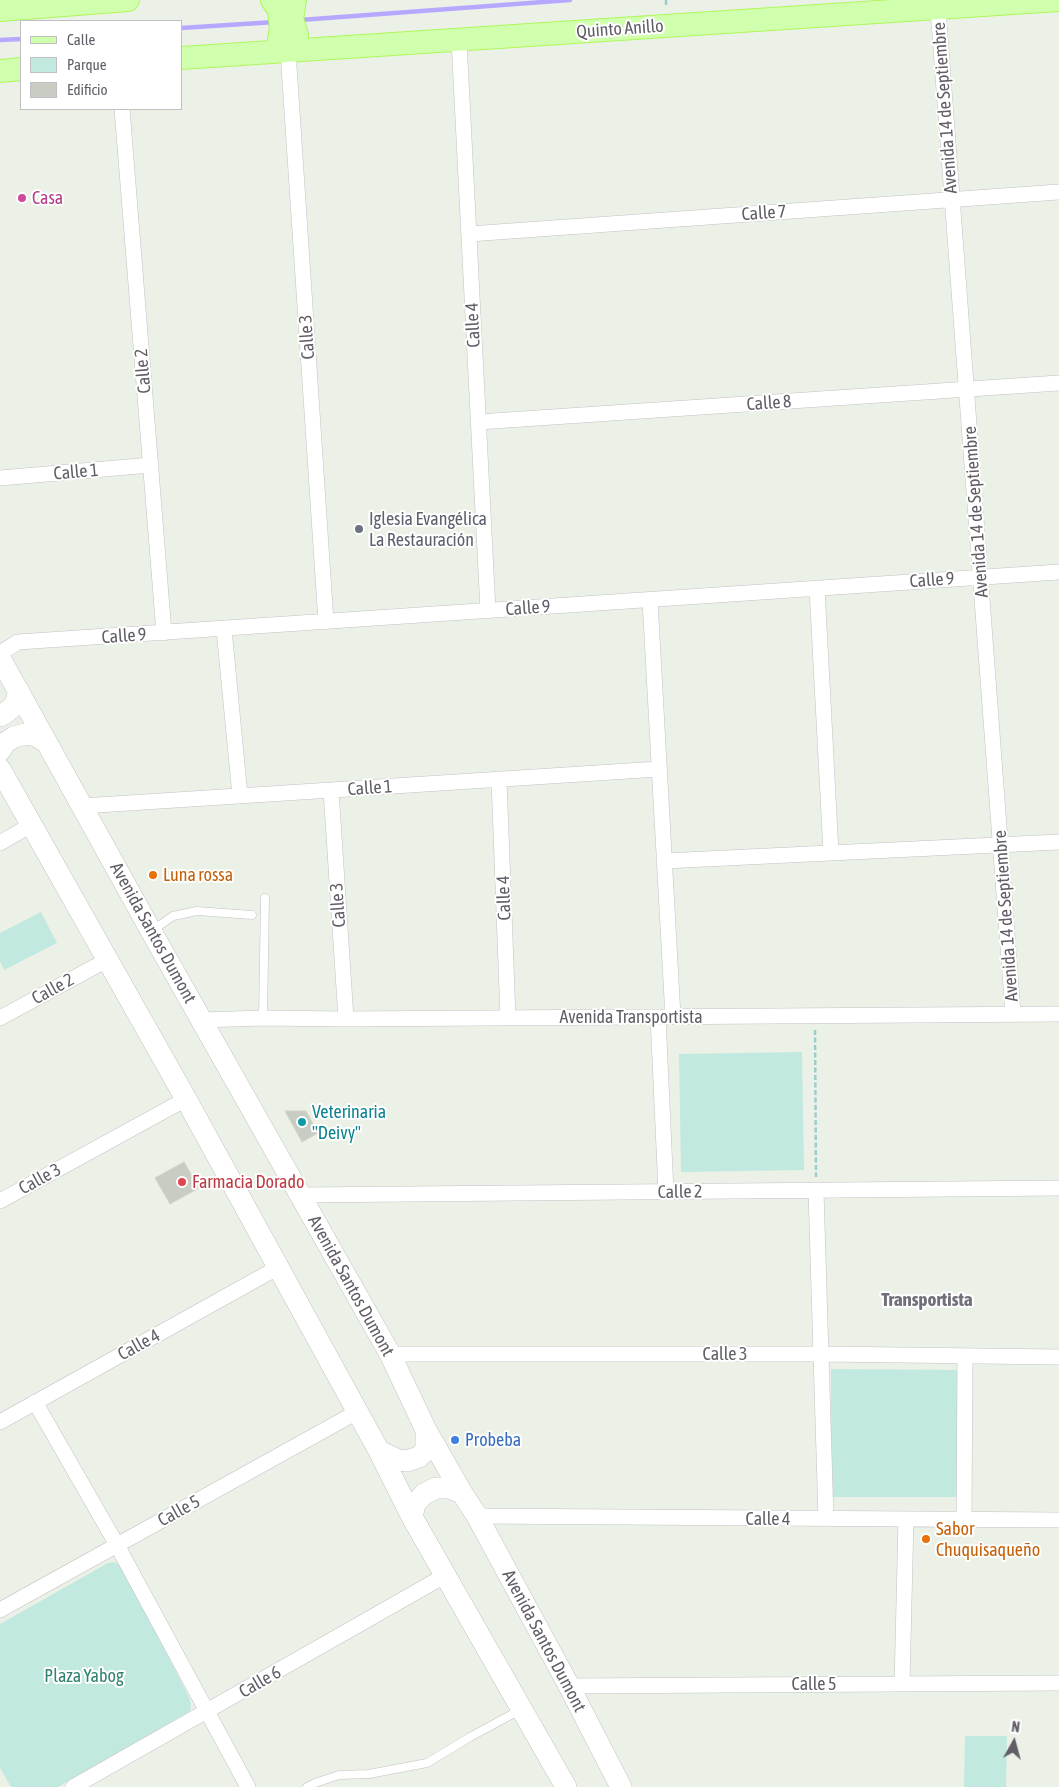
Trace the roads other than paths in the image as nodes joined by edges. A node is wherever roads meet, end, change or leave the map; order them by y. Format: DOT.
graph roads {
  1 [pos="128,0"];
  2 [pos="1059,0"];
  3 [pos="284,1"];
  4 [pos="1022,1"];
  5 [pos="938,9"];
  6 [pos="0,10"];
  7 [pos="459,40"];
  8 [pos="289,45"];
  9 [pos="182,58"];
  10 [pos="20,69"];
  11 [pos="0,70"];
  12 [pos="122,110"];
  13 [pos="1059,192"];
  14 [pos="952,200"];
  15 [pos="469,234"];
  16 [pos="1059,384"];
  17 [pos="966,390"];
  18 [pos="478,422"];
  19 [pos="151,465"];
  20 [pos="0,478"];
  21 [pos="1059,572"];
  22 [pos="980,577"];
  23 [pos="817,588"];
  24 [pos="650,600"];
  25 [pos="488,611"];
  26 [pos="326,622"];
  27 [pos="224,629"];
  28 [pos="164,633"];
  29 [pos="0,653"];
  30 [pos="0,658"];
  31 [pos="19,691"];
  32 [pos="0,716"];
  33 [pos="46,742"];
  34 [pos="0,751"];
  35 [pos="0,769"];
  36 [pos="659,769"];
  37 [pos="499,779"];
  38 [pos="331,790"];
  39 [pos="240,796"];
  40 [pos="82,806"];
  41 [pos="31,825"];
  42 [pos="0,842"];
  43 [pos="1059,842"];
  44 [pos="1000,845"];
  45 [pos="831,853"];
  46 [pos="664,862"];
  47 [pos="265,898"];
  48 [pos="252,915"];
  49 [pos="151,931"];
  50 [pos="107,960"];
  51 [pos="1013,1014"];
  52 [pos="1059,1014"];
  53 [pos="666,1017"];
  54 [pos="0,1018"];
  55 [pos="263,1018"];
  56 [pos="508,1018"];
  57 [pos="346,1019"];
  58 [pos="202,1020"];
  59 [pos="186,1100"];
  60 [pos="1059,1188"];
  61 [pos="816,1191"];
  62 [pos="666,1192"];
  63 [pos="301,1195"];
  64 [pos="0,1201"];
  65 [pos="277,1268"];
  66 [pos="390,1354"];
  67 [pos="822,1354"];
  68 [pos="965,1356"];
  69 [pos="1059,1357"];
  70 [pos="35,1402"];
  71 [pos="357,1412"];
  72 [pos="0,1422"];
  73 [pos="426,1430"];
  74 [pos="379,1451"];
  75 [pos="462,1493"];
  76 [pos="477,1516"];
  77 [pos="412,1517"];
  78 [pos="826,1519"];
  79 [pos="906,1519"];
  80 [pos="964,1519"];
  81 [pos="1059,1520"];
  82 [pos="117,1545"];
  83 [pos="446,1575"];
  84 [pos="0,1610"];
  85 [pos="1059,1682"];
  86 [pos="902,1684"];
  87 [pos="569,1686"];
  88 [pos="522,1709"];
  89 [pos="207,1712"];
  90 [pos="73,1787"];
  91 [pos="248,1787"];
  92 [pos="307,1787"];
  93 [pos="566,1787"];
  94 [pos="621,1787"];
  1 -- 6 [label="main road"];
  2 -- 4 [label="main road, Quinto Anillo"];
  3 -- 8 [label="main road"];
  4 -- 5 [label="main road, Quinto Anillo"];
  5 -- 7 [label="main road, Quinto Anillo"];
  5 -- 14 [label="street, Avenida 14 de Septiembre"];
  7 -- 8 [label="main road, Quinto Anillo"];
  7 -- 15 [label="street, Calle 4"];
  8 -- 9 [label="main road, Quinto Anillo"];
  8 -- 26 [label="street, Calle 3"];
  10 -- 11 [label="main road"];
  12 -- 19 [label="street, Calle 2"];
  13 -- 14 [label="street, Calle 7"];
  14 -- 15 [label="street, Calle 7"];
  14 -- 17 [label="street, Avenida 14 de Septiembre"];
  15 -- 18 [label="street, Calle 4"];
  16 -- 17 [label="street, Calle 8"];
  17 -- 18 [label="street, Calle 8"];
  17 -- 22 [label="street, Avenida 14 de Septiembre"];
  18 -- 25 [label="street, Calle 4"];
  19 -- 20 [label="street, Calle 1"];
  19 -- 28 [label="street, Calle 2"];
  21 -- 22 [label="street, Calle 9"];
  22 -- 23 [label="street, Calle 9"];
  22 -- 44 [label="street, Avenida 14 de Septiembre"];
  23 -- 24 [label="street, Calle 9"];
  23 -- 45 [label="street"];
  24 -- 25 [label="street, Calle 9"];
  24 -- 36 [label="street"];
  25 -- 26 [label="street, Calle 9"];
  26 -- 27 [label="street, Calle 9"];
  27 -- 28 [label="street, Calle 9"];
  27 -- 39 [label="street"];
  28 -- 29 [label="street, Calle 9"];
  30 -- 31 [label="main road, Avenida Santos Dumont"];
  31 -- 32 [label="main road"];
  31 -- 33 [label="main road, Avenida Santos Dumont"];
  33 -- 34 [label="main road"];
  33 -- 40 [label="main road, Avenida Santos Dumont"];
  35 -- 41 [label="main road"];
  36 -- 37 [label="street, Calle 1"];
  36 -- 46 [label="street"];
  37 -- 38 [label="street, Calle 1"];
  37 -- 56 [label="street, Calle 4"];
  38 -- 39 [label="street, Calle 1"];
  38 -- 57 [label="street, Calle 3"];
  39 -- 40 [label="street, Calle 1"];
  40 -- 49 [label="main road, Avenida Santos Dumont"];
  41 -- 42 [label="street"];
  41 -- 50 [label="main road"];
  43 -- 44 [label="street"];
  44 -- 45 [label="street"];
  44 -- 51 [label="street, Avenida 14 de Septiembre"];
  45 -- 46 [label="street"];
  46 -- 53 [label="street"];
  47 -- 55 [label="lane"];
  48 -- 49 [label="lane"];
  49 -- 58 [label="main road, Avenida Santos Dumont"];
  50 -- 54 [label="street, Calle 2"];
  50 -- 59 [label="main road"];
  51 -- 52 [label="street, Avenida Transportista"];
  51 -- 53 [label="street, Avenida Transportista"];
  53 -- 56 [label="street, Avenida Transportista"];
  53 -- 62 [label="street"];
  55 -- 57 [label="street, Avenida Transportista"];
  55 -- 58 [label="street, Avenida Transportista"];
  56 -- 57 [label="street, Avenida Transportista"];
  58 -- 63 [label="main road, Avenida Santos Dumont"];
  59 -- 64 [label="street, Calle 3"];
  59 -- 65 [label="main road"];
  60 -- 61 [label="street, Calle 2"];
  61 -- 62 [label="street, Calle 2"];
  61 -- 67 [label="street"];
  62 -- 63 [label="street, Calle 2"];
  63 -- 66 [label="main road, Avenida Santos Dumont"];
  65 -- 70 [label="street, Calle 4"];
  65 -- 71 [label="main road"];
  66 -- 67 [label="street, Calle 3"];
  66 -- 73 [label="main road, Avenida Santos Dumont"];
  67 -- 68 [label="street, Calle 3"];
  67 -- 78 [label="street"];
  68 -- 69 [label="street, Calle 3"];
  68 -- 80 [label="street"];
  70 -- 72 [label="street, Calle 4"];
  70 -- 82 [label="street"];
  71 -- 74 [label="main road"];
  71 -- 82 [label="street, Calle 5"];
  73 -- 74 [label="main road"];
  73 -- 75 [label="main road, Avenida Santos Dumont"];
  74 -- 77 [label="main road"];
  75 -- 76 [label="main road, Avenida Santos Dumont"];
  75 -- 77 [label="main road"];
  76 -- 78 [label="street, Calle 4"];
  76 -- 87 [label="main road, Avenida Santos Dumont"];
  77 -- 83 [label="main road"];
  78 -- 79 [label="street, Calle 4"];
  79 -- 80 [label="street, Calle 4"];
  79 -- 86 [label="street"];
  80 -- 81 [label="street, Calle 4"];
  82 -- 84 [label="street, Calle 5"];
  82 -- 89 [label="street"];
  83 -- 88 [label="main road"];
  83 -- 89 [label="street, Calle 6"];
  85 -- 86 [label="street, Calle 5"];
  86 -- 87 [label="street, Calle 5"];
  87 -- 94 [label="main road, Avenida Santos Dumont"];
  88 -- 92 [label="lane"];
  88 -- 93 [label="main road"];
  89 -- 90 [label="street, Calle 6"];
  89 -- 91 [label="street"];
}
